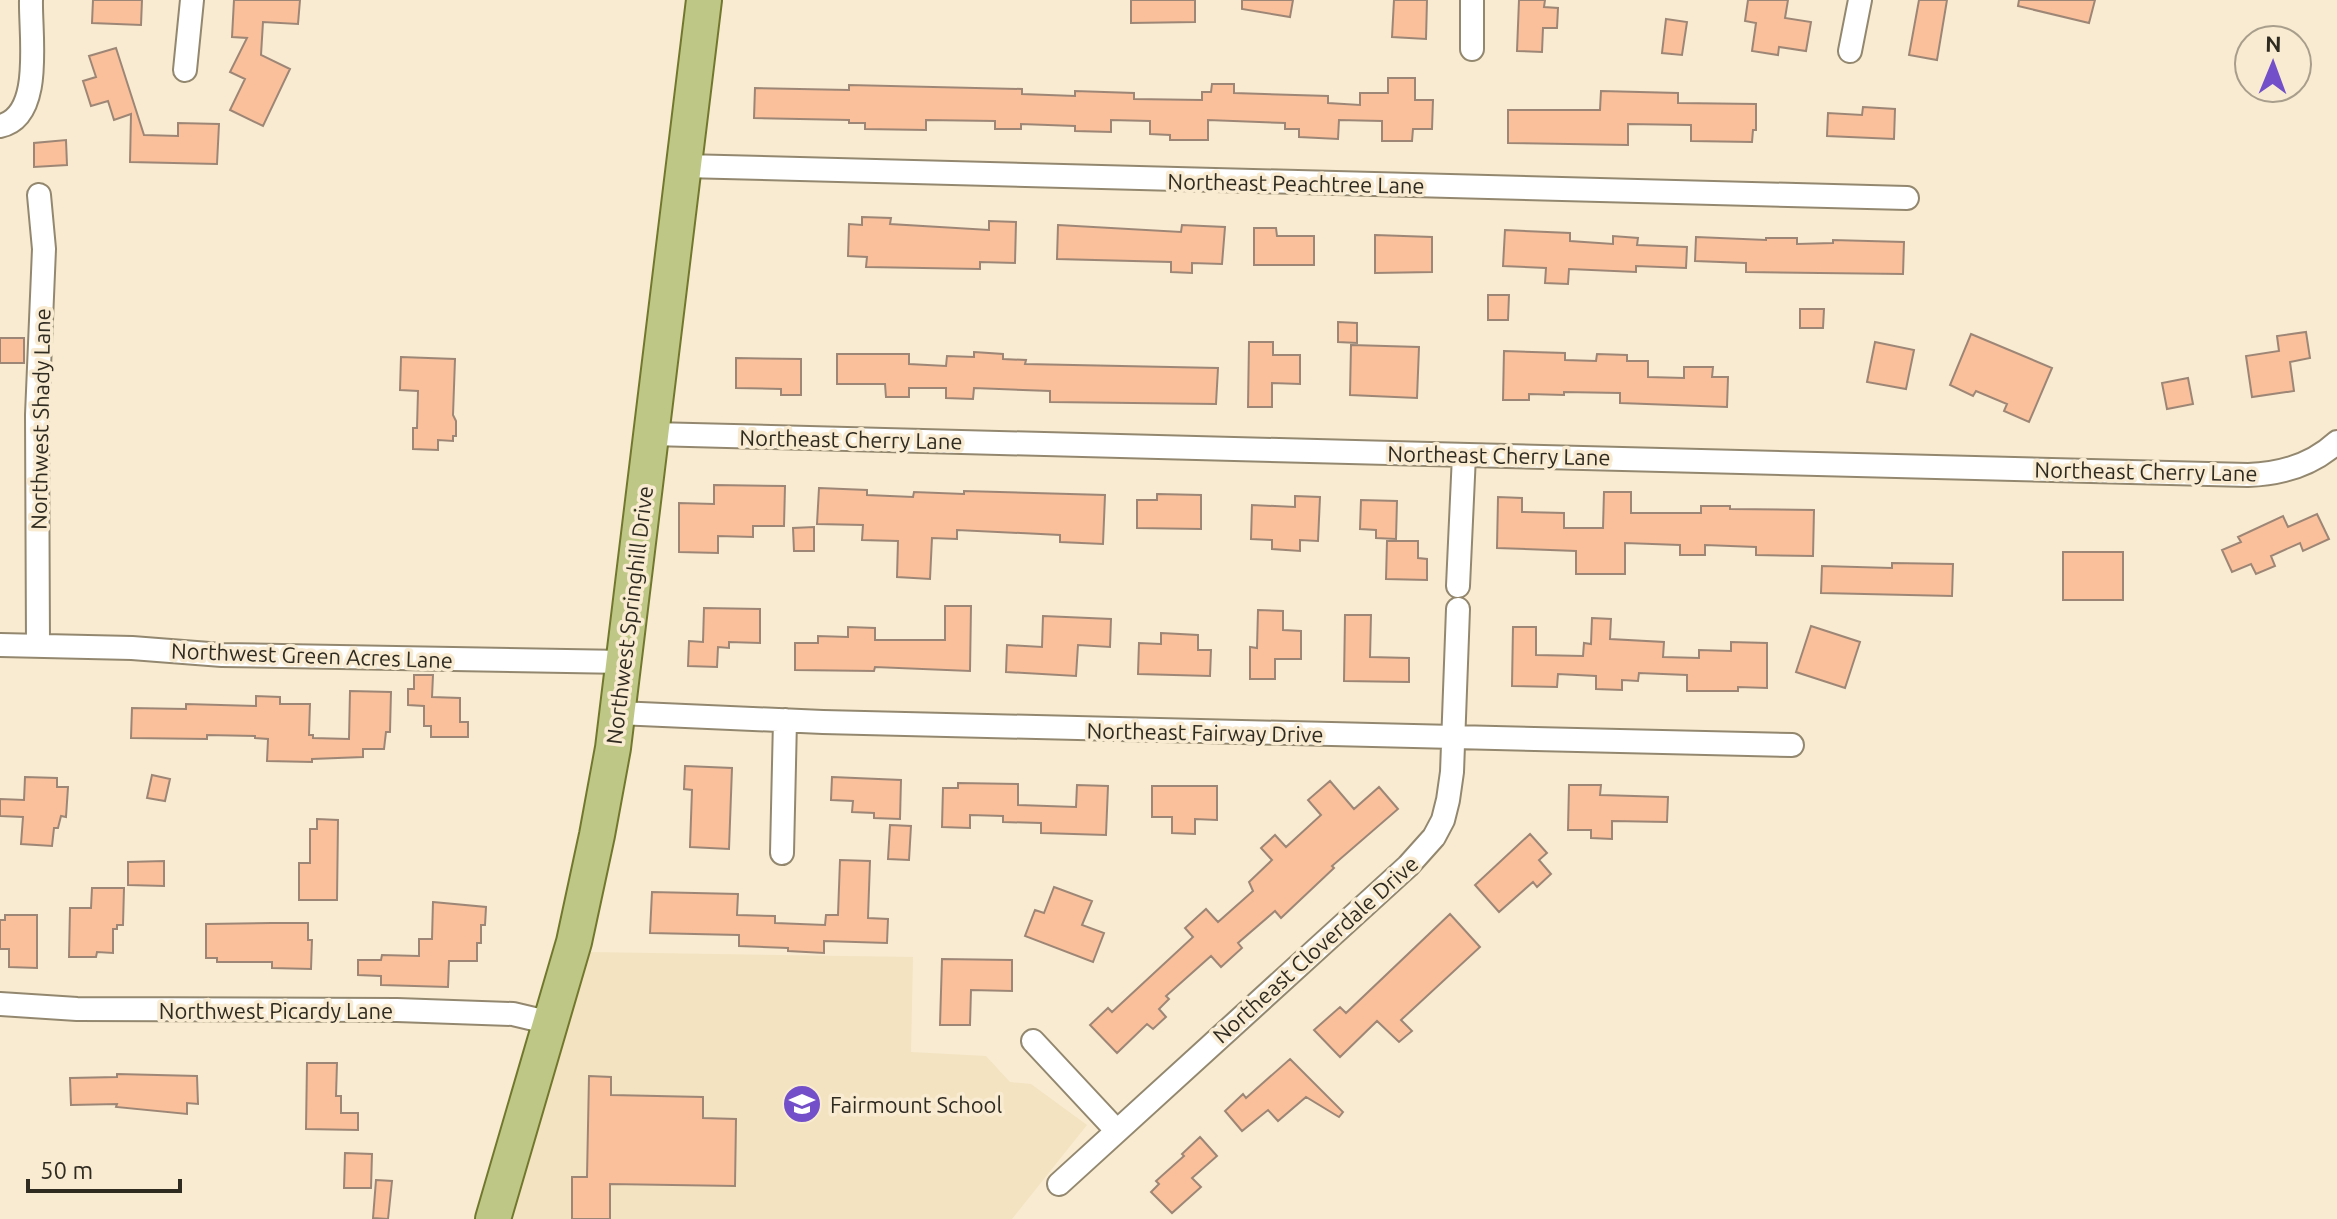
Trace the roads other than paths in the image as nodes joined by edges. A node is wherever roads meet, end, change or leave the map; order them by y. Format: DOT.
graph roads {
  1 [pos="31,0"];
  2 [pos="192,0"];
  3 [pos="704,0"];
  4 [pos="1472,0"];
  5 [pos="1860,0"];
  6 [pos="1472,49"];
  7 [pos="1850,51"];
  8 [pos="185,70"];
  9 [pos="0,126"];
  10 [pos="684,166"];
  11 [pos="39,195"];
  12 [pos="1907,198"];
  13 [pos="652,434"];
  14 [pos="2337,442"];
  15 [pos="1464,455"];
  16 [pos="1458,586"];
  17 [pos="1458,609"];
  18 [pos="38,644"];
  19 [pos="0,645"];
  20 [pos="625,662"];
  21 [pos="618,713"];
  22 [pos="785,720"];
  23 [pos="1454,739"];
  24 [pos="1792,745"];
  25 [pos="782,853"];
  26 [pos="0,1004"];
  27 [pos="551,1023"];
  28 [pos="1033,1041"];
  29 [pos="1116,1130"];
  30 [pos="1059,1184"];
  31 [pos="493,1219"];
  1 -- 9 [label="street"];
  2 -- 8 [label="street"];
  3 -- 10 [label="main road, Northwest Springhill Drive"];
  4 -- 6 [label="street"];
  5 -- 7 [label="street"];
  10 -- 12 [label="street, Northeast Peachtree Lane"];
  10 -- 13 [label="main road, Northwest Springhill Drive"];
  11 -- 18 [label="street, Northwest Shady Lane"];
  13 -- 15 [label="street, Northeast Cherry Lane"];
  13 -- 20 [label="main road, Northwest Springhill Drive"];
  14 -- 15 [label="street, Northeast Cherry Lane"];
  15 -- 16 [label="street"];
  17 -- 23 [label="street, Northeast Cloverdale Drive"];
  18 -- 19 [label="street, Northwest Green Acres Lane"];
  18 -- 20 [label="street, Northwest Green Acres Lane"];
  20 -- 21 [label="main road, Northwest Springhill Drive"];
  21 -- 22 [label="street, Northeast Fairway Drive"];
  21 -- 27 [label="main road, Northwest Springhill Drive"];
  22 -- 23 [label="street, Northeast Fairway Drive"];
  22 -- 25 [label="street"];
  23 -- 24 [label="street, Northeast Fairway Drive"];
  23 -- 29 [label="street, Northeast Cloverdale Drive"];
  26 -- 27 [label="street, Northwest Picardy Lane"];
  27 -- 31 [label="main road, Northwest Springhill Drive"];
  28 -- 29 [label="street"];
  29 -- 30 [label="street, Northeast Cloverdale Drive"];
}
